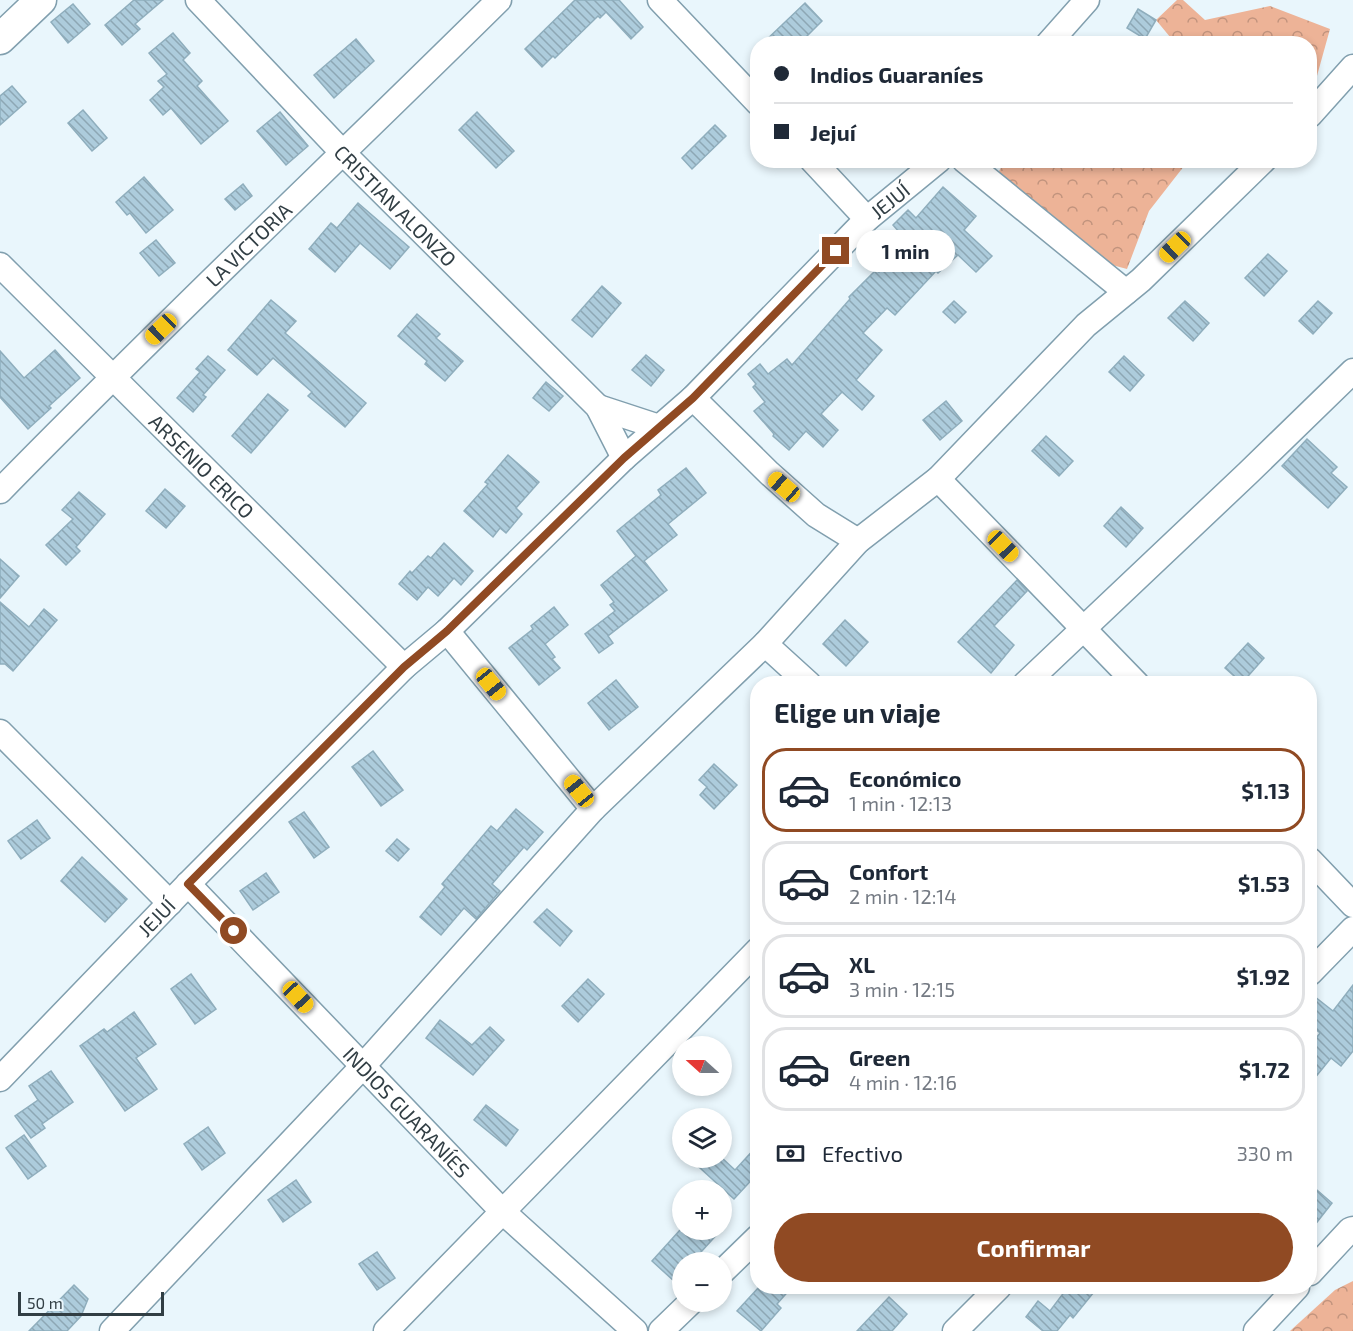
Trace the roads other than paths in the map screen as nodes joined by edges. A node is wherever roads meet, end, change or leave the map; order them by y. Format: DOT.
graph roads {
  1 [pos="41,0"];
  2 [pos="198,0"];
  3 [pos="499,0"];
  4 [pos="660,0"];
  5 [pos="1088,0"];
  6 [pos="1055,36"];
  7 [pos="0,39"];
  8 [pos="1353,67"];
  9 [pos="750,95"];
  10 [pos="1317,107"];
  11 [pos="344,154"];
  12 [pos="819,168"];
  13 [pos="929,168"];
  14 [pos="974,168"];
  15 [pos="1256,168"];
  16 [pos="867,219"];
  17 [pos="0,265"];
  18 [pos="1126,292"];
  19 [pos="1353,371"];
  20 [pos="111,377"];
  21 [pos="693,398"];
  22 [pos="598,407"];
  23 [pos="659,428"];
  24 [pos="624,458"];
  25 [pos="938,479"];
  26 [pos="0,491"];
  27 [pos="858,541"];
  28 [pos="1084,629"];
  29 [pos="447,631"];
  30 [pos="765,644"];
  31 [pos="404,667"];
  32 [pos="800,676"];
  33 [pos="1034,676"];
  34 [pos="1129,676"];
  35 [pos="0,732"];
  36 [pos="593,809"];
  37 [pos="1317,867"];
  38 [pos="188,884"];
  39 [pos="170,903"];
  40 [pos="1353,905"];
  41 [pos="1353,929"];
  42 [pos="750,958"];
  43 [pos="1317,966"];
  44 [pos="363,1066"];
  45 [pos="0,1079"];
  46 [pos="503,1212"];
  47 [pos="1353,1229"];
  48 [pos="750,1245"];
  49 [pos="732,1262"];
  50 [pos="1317,1265"];
  51 [pos="992,1294"];
  52 [pos="1290,1294"];
  53 [pos="681,1312"];
  54 [pos="112,1331"];
  55 [pos="386,1331"];
  56 [pos="635,1331"];
  57 [pos="662,1331"];
  58 [pos="955,1331"];
  59 [pos="1256,1331"];
  1 -- 7 [label="street"];
  2 -- 11 [label="street, CRISTIAN ALONZO"];
  3 -- 11 [label="street, LA VICTORIA"];
  4 -- 9 [label="street"];
  5 -- 6 [label="street"];
  8 -- 10 [label="street"];
  11 -- 20 [label="street, LA VICTORIA"];
  11 -- 22 [label="street, CRISTIAN ALONZO"];
  12 -- 16 [label="street"];
  13 -- 16 [label="street, JEJUÍ"];
  14 -- 18 [label="street"];
  15 -- 18 [label="street"];
  16 -- 21 [label="street, JEJUÍ"];
  17 -- 20 [label="street, ARSENIO ERICO"];
  18 -- 25 [label="street"];
  19 -- 28 [label="street"];
  20 -- 26 [label="street, LA VICTORIA"];
  20 -- 31 [label="street, ARSENIO ERICO"];
  21 -- 23 [label="street, JEJUÍ"];
  21 -- 27 [label="street"];
  22 -- 23 [label="street, CRISTIAN ALONZO"];
  22 -- 24 [label="street, CRISTIAN ALONZO"];
  23 -- 24 [label="street, JEJUÍ"];
  24 -- 29 [label="street, JEJUÍ"];
  25 -- 27 [label="street"];
  25 -- 28 [label="street"];
  27 -- 30 [label="street"];
  28 -- 33 [label="street"];
  28 -- 34 [label="street"];
  29 -- 31 [label="street, JEJUÍ"];
  29 -- 36 [label="street"];
  30 -- 32 [label="street"];
  30 -- 36 [label="street"];
  31 -- 38 [label="street, JEJUÍ"];
  35 -- 39 [label="street"];
  36 -- 44 [label="street"];
  37 -- 40 [label="street"];
  38 -- 39 [label="street, JEJUÍ"];
  38 -- 44 [label="street, INDIOS GUARANÍES"];
  39 -- 45 [label="street, JEJUÍ"];
  41 -- 43 [label="street"];
  42 -- 46 [label="street"];
  44 -- 46 [label="street, INDIOS GUARANÍES"];
  44 -- 54 [label="street"];
  46 -- 55 [label="street"];
  46 -- 56 [label="street, INDIOS GUARANÍES"];
  47 -- 50 [label="street"];
  48 -- 49 [label="street"];
  51 -- 58 [label="street"];
  52 -- 59 [label="street"];
  53 -- 57 [label="street"];
}
